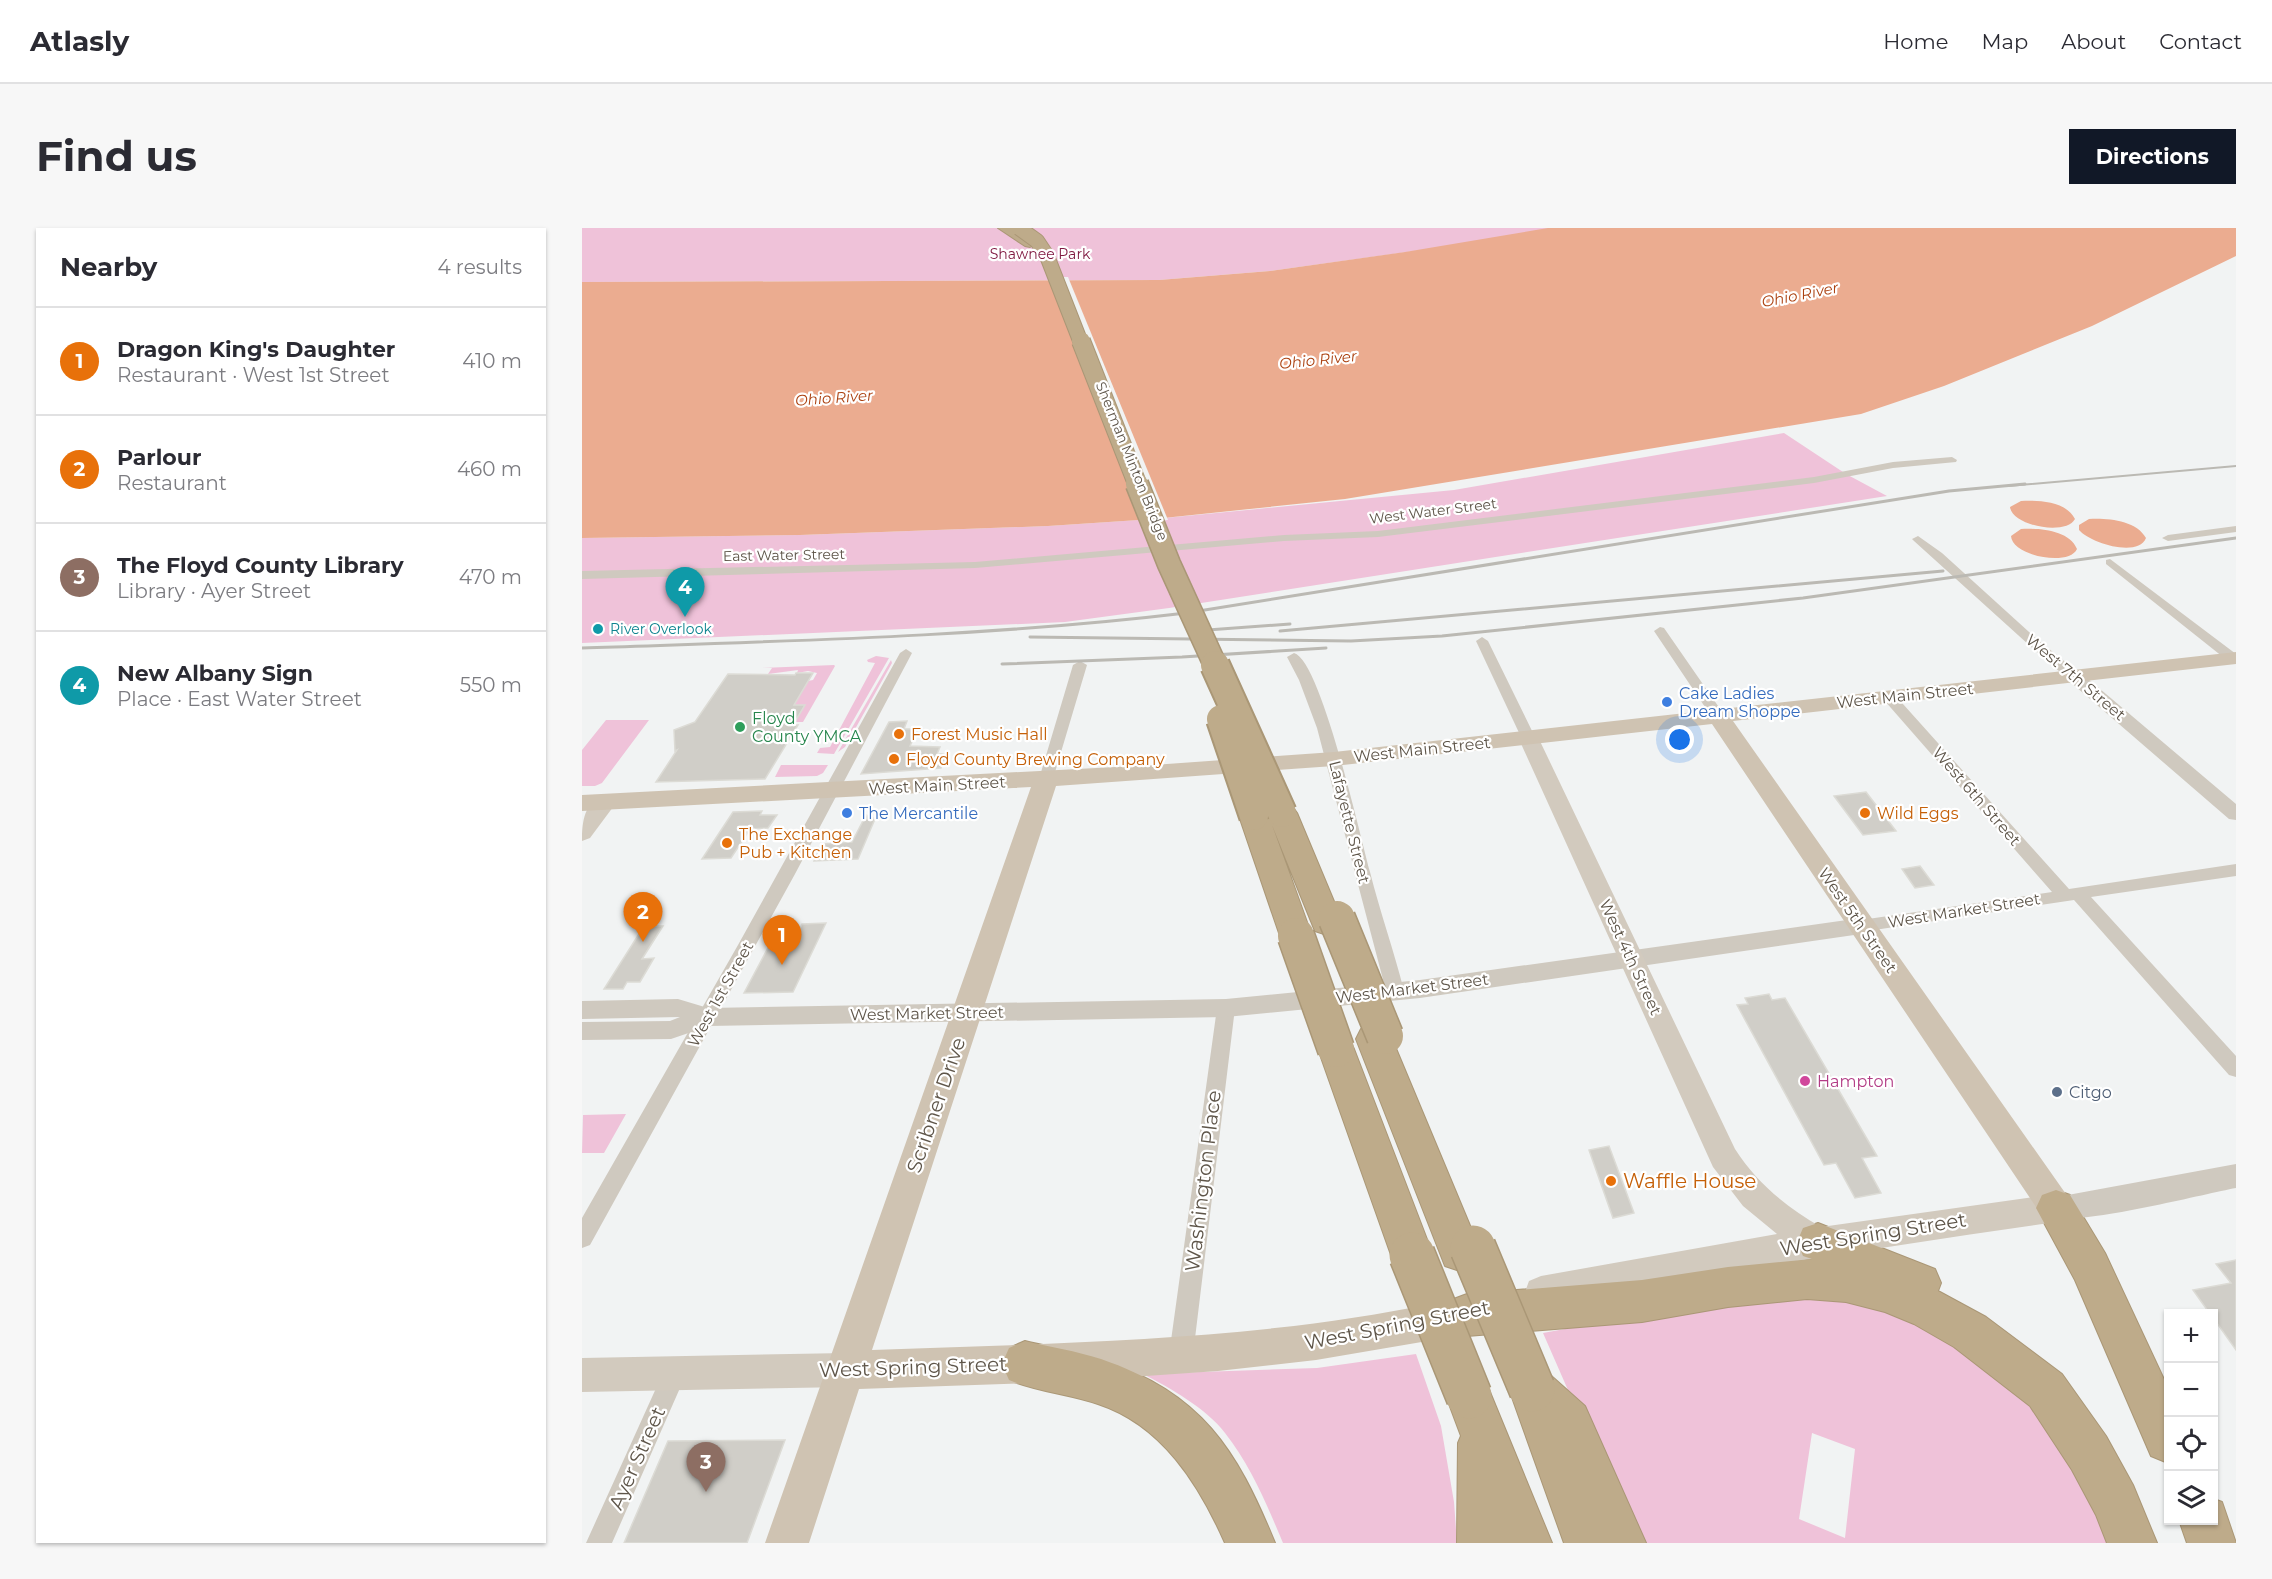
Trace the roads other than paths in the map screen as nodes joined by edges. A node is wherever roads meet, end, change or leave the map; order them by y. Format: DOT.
graph roads {
  1 [pos="1004,228"];
  2 [pos="1021,228"];
  3 [pos="1952,460"];
  4 [pos="2236,529"];
  5 [pos="2168,537"];
  6 [pos="1918,539"];
  7 [pos="2110,562"];
  8 [pos="637,567"];
  9 [pos="914,567"];
  10 [pos="619,574"];
  11 [pos="582,575"];
  12 [pos="1660,632"];
  13 [pos="1482,641"];
  14 [pos="906,653"];
  15 [pos="1294,657"];
  16 [pos="2235,658"];
  17 [pos="1080,665"];
  18 [pos="2074,676"];
  19 [pos="1889,697"];
  20 [pos="1231,713"];
  21 [pos="1718,716"];
  22 [pos="1528,737"];
  23 [pos="1334,759"];
  24 [pos="1046,779"];
  25 [pos="832,791"];
  26 [pos="605,803"];
  27 [pos="1276,813"];
  28 [pos="2236,814"];
  29 [pos="582,833"];
  30 [pos="2236,870"];
  31 [pos="2071,894"];
  32 [pos="1320,926"];
  33 [pos="1861,926"];
  34 [pos="1631,958"];
  35 [pos="1395,991"];
  36 [pos="1226,1008"];
  37 [pos="582,1010"];
  38 [pos="968,1012"];
  39 [pos="708,1017"];
  40 [pos="582,1030"];
  41 [pos="2236,1069"];
  42 [pos="2236,1176"];
  43 [pos="2056,1208"];
  44 [pos="582,1238"];
  45 [pos="1818,1242"];
  46 [pos="1467,1316"];
  47 [pos="1180,1355"];
  48 [pos="1025,1364"];
  49 [pos="846,1370"];
  50 [pos="675,1372"];
  51 [pos="582,1375"];
  52 [pos="1523,1390"];
  53 [pos="2046,1390"];
  54 [pos="1476,1413"];
  55 [pos="2164,1428"];
  56 [pos="2205,1525"];
  57 [pos="599,1543"];
  58 [pos="787,1543"];
  59 [pos="1250,1543"];
  60 [pos="1482,1543"];
  61 [pos="1527,1543"];
  62 [pos="1574,1543"];
  63 [pos="1590,1543"];
  64 [pos="1621,1543"];
  65 [pos="2132,1543"];
  66 [pos="2212,1543"];
  1 -- 20 [label="highway, Sherman Minton Bridge, bridge"];
  2 -- 20 [label="highway, Sherman Minton Bridge, bridge"];
  2 -- 27 [label="highway, bridge"];
  3 -- 9 [label="street, West Water Street"];
  4 -- 5 [label="street"];
  6 -- 18 [label="street, West 7th Street"];
  7 -- 16 [label="street"];
  8 -- 10 [label="street"];
  9 -- 10 [label="street, East Water Street"];
  10 -- 11 [label="street, East Water Street"];
  12 -- 21 [label="street, West 5th Street"];
  13 -- 22 [label="street, West 4th Street"];
  14 -- 25 [label="street, West 1st Street"];
  15 -- 23 [label="street, Lafayette Street"];
  16 -- 18 [label="main road, West Main Street"];
  17 -- 24 [label="street, Scribner Drive"];
  18 -- 19 [label="main road, West Main Street"];
  18 -- 28 [label="street, West 7th Street"];
  19 -- 21 [label="main road, West Main Street"];
  19 -- 31 [label="street, West 6th Street"];
  20 -- 27 [label="highway, bridge"];
  20 -- 27 [label="highway"];
  21 -- 22 [label="main road, West Main Street"];
  21 -- 33 [label="main road, West 5th Street"];
  22 -- 23 [label="main road, West Main Street"];
  22 -- 34 [label="main road, West 4th Street"];
  23 -- 24 [label="main road, West Main Street"];
  23 -- 35 [label="street, Lafayette Street"];
  24 -- 25 [label="main road, West Main Street"];
  24 -- 38 [label="main road, Scribner Drive"];
  25 -- 26 [label="main road, West Main Street"];
  25 -- 39 [label="street, West 1st Street"];
  26 -- 29 [label="main road"];
  27 -- 32 [label="highway"];
  27 -- 32 [label="highway"];
  30 -- 31 [label="street, West Market Street"];
  31 -- 33 [label="street, West Market Street"];
  31 -- 41 [label="street, West 6th Street"];
  32 -- 52 [label="highway"];
  32 -- 54 [label="highway, bridge"];
  33 -- 34 [label="street, West Market Street"];
  33 -- 43 [label="main road, West 5th Street"];
  34 -- 35 [label="street, West Market Street"];
  34 -- 45 [label="main road, West 4th Street"];
  35 -- 36 [label="street, West Market Street"];
  36 -- 38 [label="street, West Market Street"];
  36 -- 47 [label="street, Washington Place"];
  37 -- 39 [label="street, West Market Street"];
  38 -- 39 [label="street, West Market Street"];
  38 -- 49 [label="main road, Scribner Drive"];
  39 -- 40 [label="street"];
  39 -- 44 [label="street, West 1st Street"];
  42 -- 43 [label="street, West Spring Street"];
  43 -- 45 [label="main road, West Spring Street"];
  43 -- 55 [label="highway"];
  45 -- 46 [label="main road, West Spring Street"];
  45 -- 53 [label="highway"];
  46 -- 47 [label="main road, West Spring Street"];
  46 -- 53 [label="highway"];
  47 -- 48 [label="main road, West Spring Street"];
  48 -- 49 [label="main road, West Spring Street"];
  48 -- 59 [label="highway"];
  49 -- 50 [label="main road, West Spring Street"];
  49 -- 58 [label="main road, Scribner Drive"];
  50 -- 51 [label="main road, West Spring Street"];
  50 -- 57 [label="street, Ayer Street"];
  52 -- 62 [label="highway"];
  52 -- 63 [label="highway"];
  52 -- 64 [label="highway"];
  53 -- 65 [label="highway"];
  54 -- 60 [label="highway"];
  54 -- 61 [label="highway"];
  56 -- 66 [label="highway"];
}
